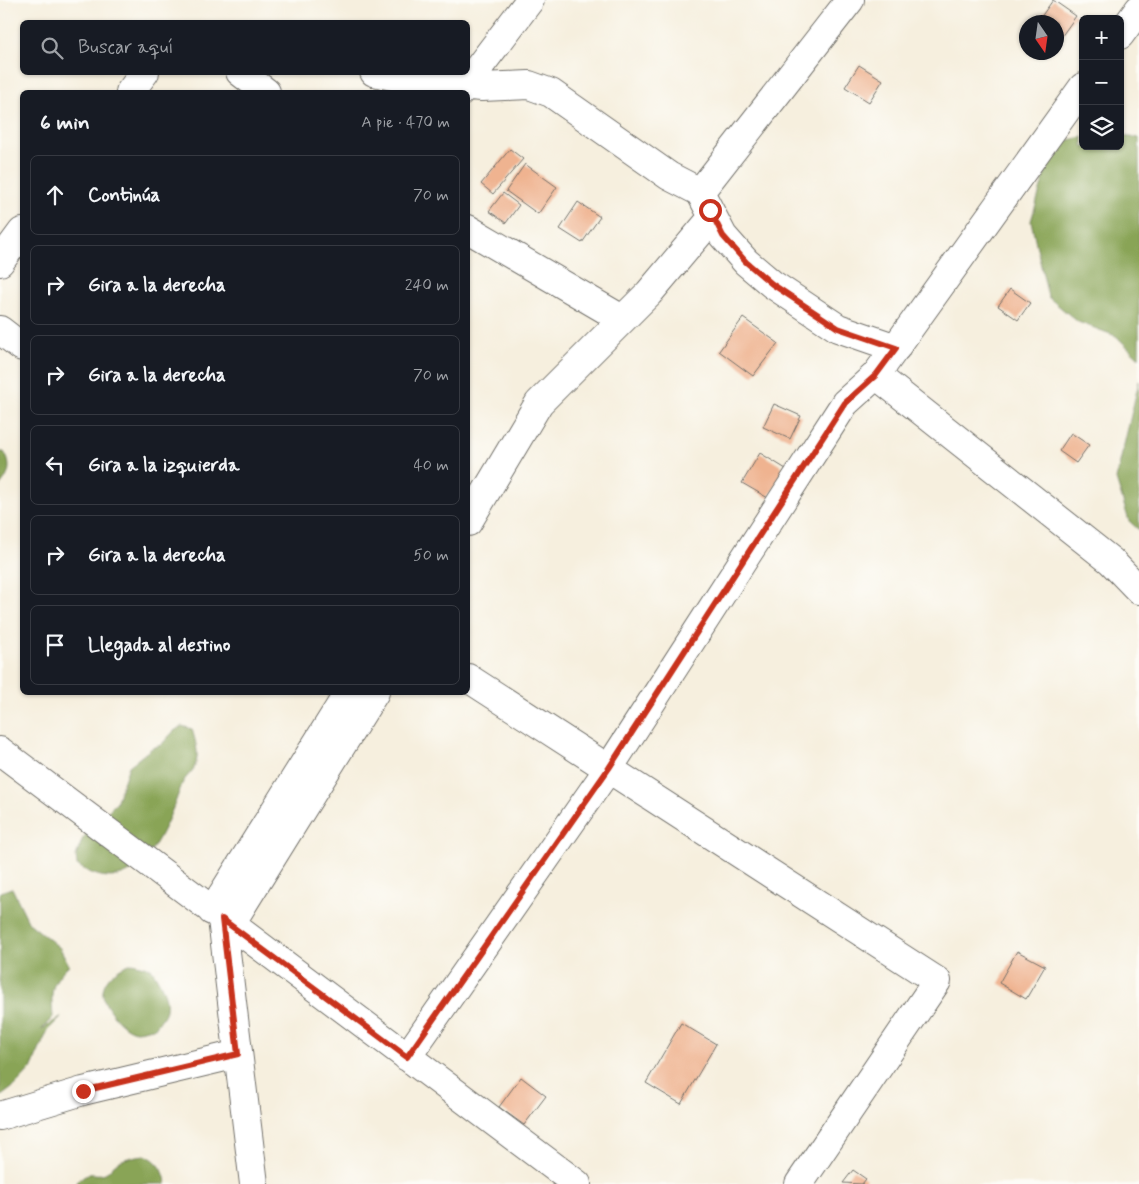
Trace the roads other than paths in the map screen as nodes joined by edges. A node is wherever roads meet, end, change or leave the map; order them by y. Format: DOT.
graph roads {
  1 [pos="530,0"];
  2 [pos="850,0"];
  3 [pos="1139,9"];
  4 [pos="1124,30"];
  5 [pos="143,75"];
  6 [pos="244,75"];
  7 [pos="388,75"];
  8 [pos="463,89"];
  9 [pos="132,90"];
  10 [pos="263,90"];
  11 [pos="1079,93"];
  12 [pos="700,192"];
  13 [pos="713,217"];
  14 [pos="470,231"];
  15 [pos="20,235"];
  16 [pos="0,262"];
  17 [pos="622,319"];
  18 [pos="0,330"];
  19 [pos="20,345"];
  20 [pos="896,348"];
  21 [pos="876,375"];
  22 [pos="470,519"];
  23 [pos="1139,590"];
  24 [pos="470,679"];
  25 [pos="347,695"];
  26 [pos="373,695"];
  27 [pos="0,751"];
  28 [pos="609,768"];
  29 [pos="221,918"];
  30 [pos="238,1054"];
  31 [pos="407,1057"];
  32 [pos="0,1116"];
  33 [pos="254,1184"];
  34 [pos="577,1184"];
  35 [pos="799,1184"];
  1 -- 8 [label="street"];
  2 -- 12 [label="street"];
  3 -- 4 [label="street"];
  5 -- 9 [label="street"];
  6 -- 10 [label="street"];
  7 -- 8 [label="street"];
  8 -- 12 [label="street"];
  11 -- 20 [label="street"];
  12 -- 13 [label="street"];
  13 -- 17 [label="street"];
  13 -- 20 [label="street"];
  14 -- 17 [label="street"];
  15 -- 16 [label="street"];
  17 -- 22 [label="street"];
  18 -- 19 [label="street"];
  20 -- 21 [label="street"];
  21 -- 23 [label="street"];
  21 -- 28 [label="street"];
  24 -- 28 [label="street"];
  25 -- 29 [label="street"];
  26 -- 29 [label="street"];
  27 -- 29 [label="street"];
  28 -- 31 [label="street"];
  28 -- 35 [label="street"];
  29 -- 30 [label="street"];
  29 -- 31 [label="street"];
  30 -- 32 [label="street"];
  30 -- 33 [label="street"];
  31 -- 34 [label="street"];
}
